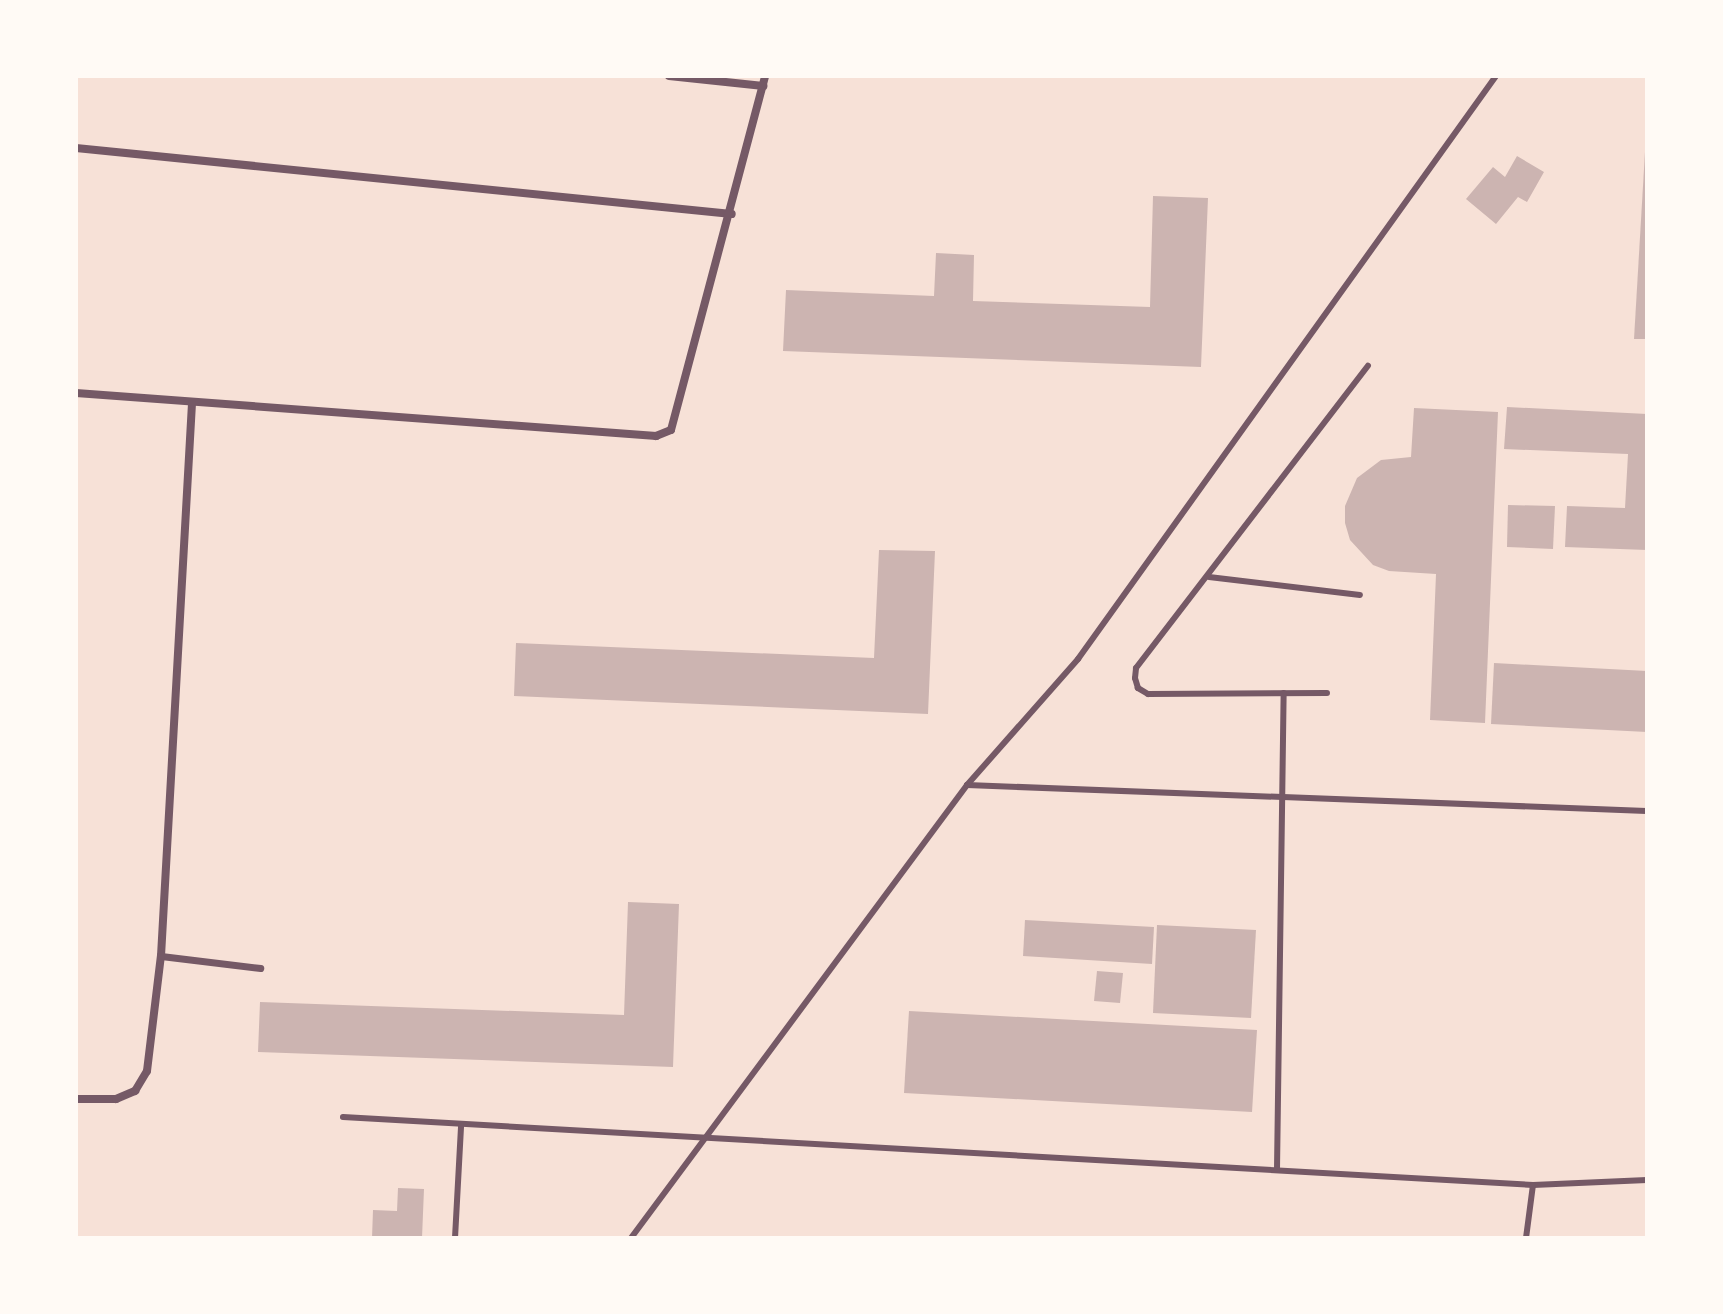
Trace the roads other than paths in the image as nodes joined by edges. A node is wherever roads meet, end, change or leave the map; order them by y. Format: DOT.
graph roads {
  1 [pos="669,76"];
  2 [pos="1496,76"];
  3 [pos="764,81"];
  4 [pos="76,148"];
  5 [pos="732,214"];
  6 [pos="1368,366"];
  7 [pos="76,393"];
  8 [pos="192,403"];
  9 [pos="1209,577"];
  10 [pos="1360,595"];
  11 [pos="1284,693"];
  12 [pos="1327,693"];
  13 [pos="967,785"];
  14 [pos="1285,797"];
  15 [pos="1647,811"];
  16 [pos="161,956"];
  17 [pos="260,968"];
  18 [pos="76,1099"];
  19 [pos="343,1117"];
  20 [pos="461,1126"];
  21 [pos="705,1140"];
  22 [pos="1277,1169"];
  23 [pos="1647,1180"];
  24 [pos="1533,1185"];
  25 [pos="455,1238"];
  26 [pos="631,1238"];
  27 [pos="1526,1238"];
  1 -- 3 [label="street"];
  2 -- 13 [label="lane"];
  3 -- 5 [label="street"];
  4 -- 5 [label="street"];
  5 -- 8 [label="street"];
  6 -- 9 [label="lane"];
  7 -- 8 [label="street"];
  8 -- 16 [label="street"];
  9 -- 10 [label="lane"];
  9 -- 11 [label="lane"];
  11 -- 12 [label="lane"];
  11 -- 14 [label="lane"];
  13 -- 14 [label="lane"];
  13 -- 21 [label="lane"];
  14 -- 15 [label="lane"];
  14 -- 22 [label="lane"];
  16 -- 17 [label="street"];
  16 -- 18 [label="street"];
  19 -- 20 [label="lane"];
  20 -- 21 [label="lane"];
  20 -- 25 [label="lane"];
  21 -- 22 [label="lane"];
  21 -- 26 [label="lane"];
  22 -- 24 [label="lane"];
  23 -- 24 [label="lane"];
  24 -- 27 [label="lane"];
}
